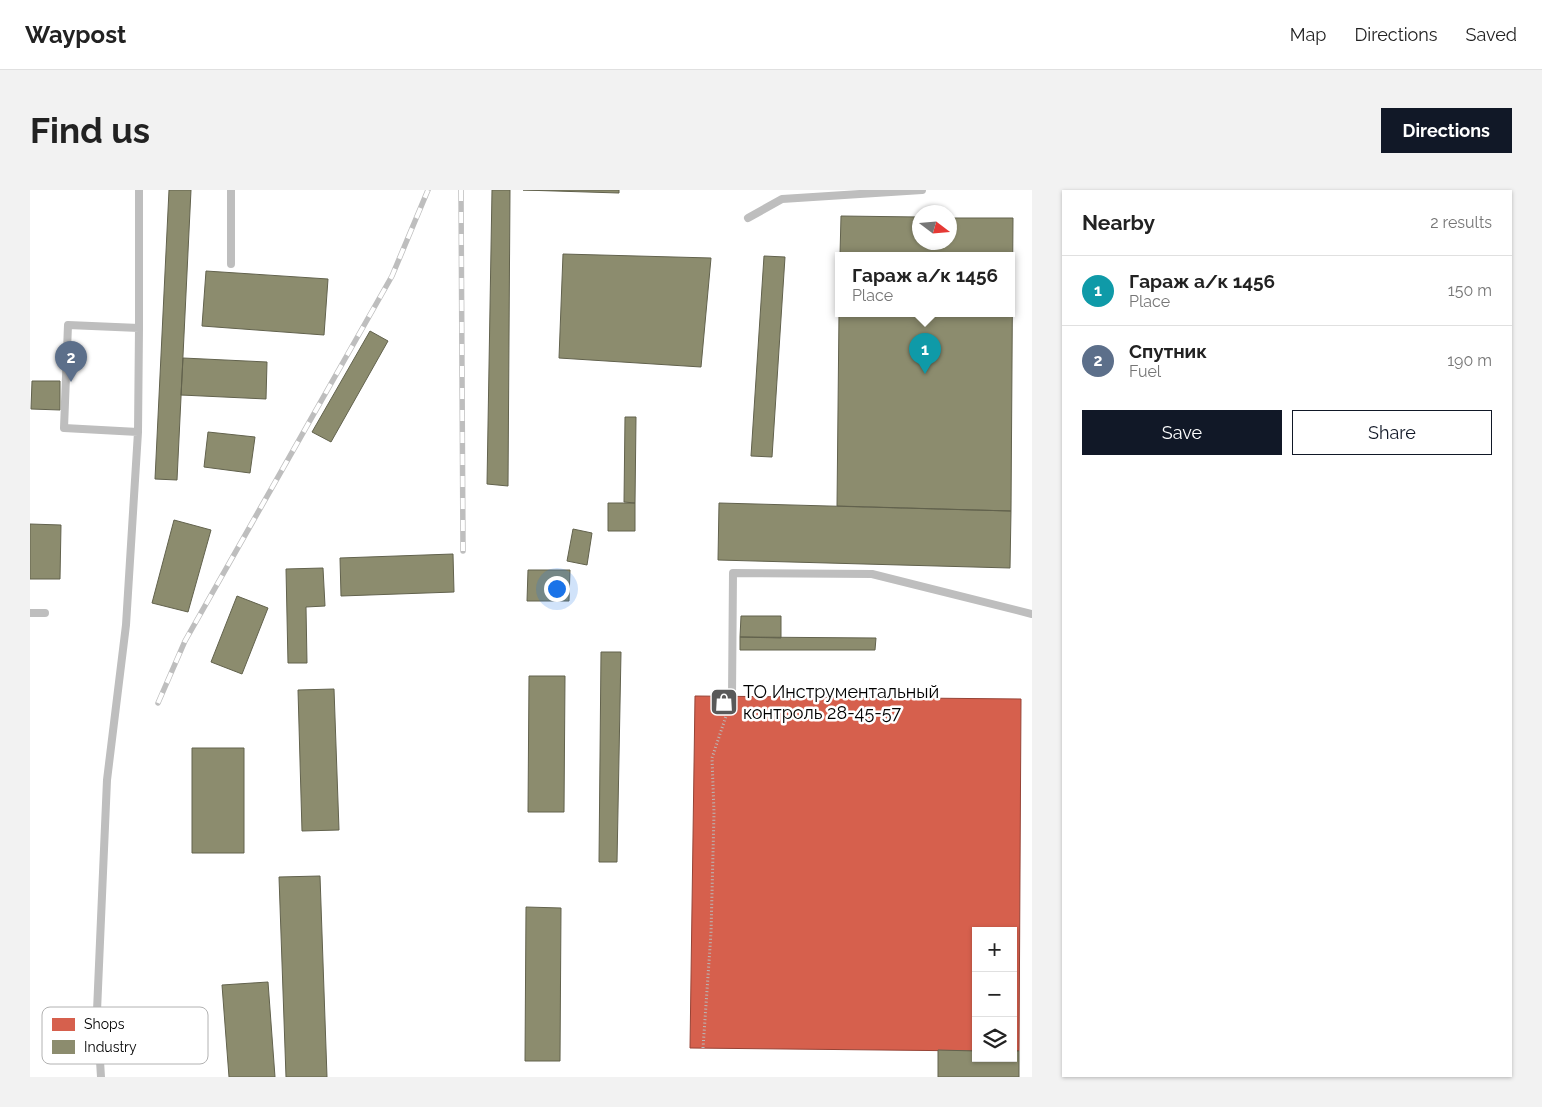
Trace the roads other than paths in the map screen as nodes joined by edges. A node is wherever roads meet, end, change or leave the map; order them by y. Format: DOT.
graph roads {
  1 [pos="139,190"];
  2 [pos="231,190"];
  3 [pos="922,190"];
  4 [pos="748,218"];
  5 [pos="231,264"];
  6 [pos="139,328"];
  7 [pos="138,432"];
  8 [pos="30,613"];
  9 [pos="45,613"];
  10 [pos="1032,614"];
  11 [pos="732,696"];
  12 [pos="97,1007"];
  13 [pos="100,1064"];
  14 [pos="101,1077"];
  1 -- 6 [label="lane"];
  2 -- 5 [label="lane"];
  3 -- 4 [label="lane"];
  6 -- 7 [label="lane"];
  6 -- 7 [label="lane"];
  7 -- 12 [label="lane"];
  8 -- 9 [label="lane"];
  10 -- 11 [label="lane"];
  13 -- 14 [label="lane"];
}
